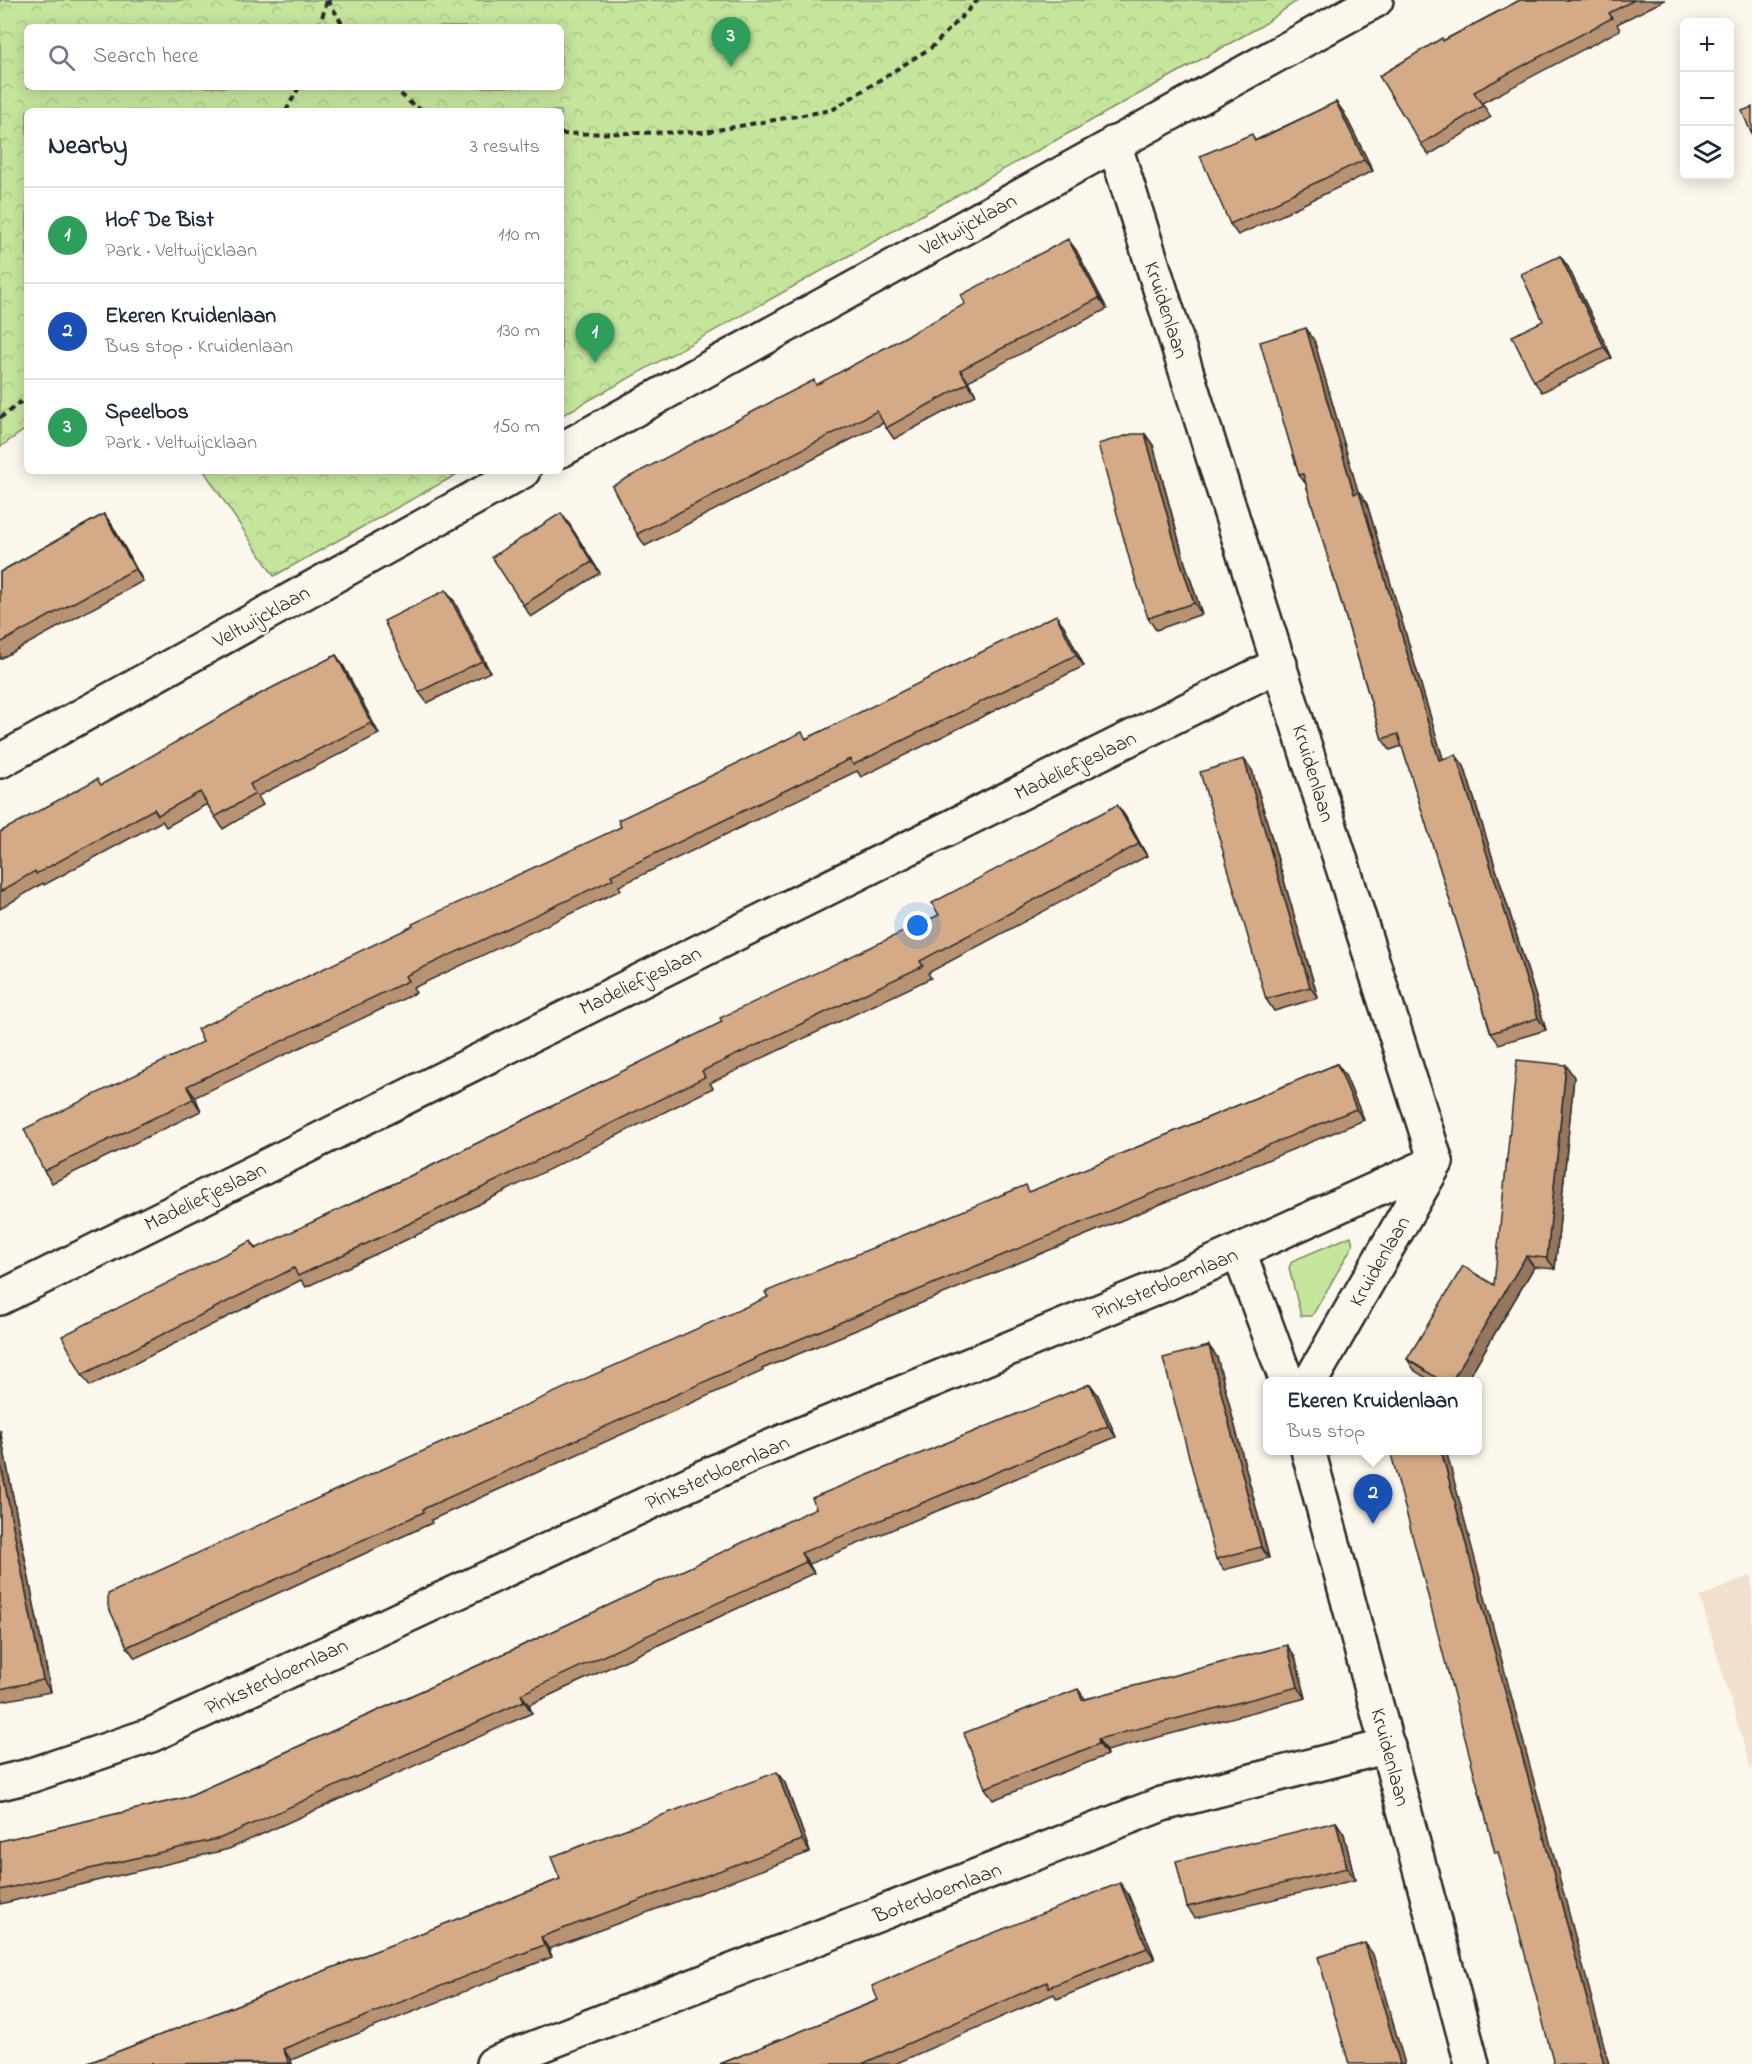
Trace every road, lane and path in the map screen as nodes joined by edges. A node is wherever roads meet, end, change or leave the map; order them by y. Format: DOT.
graph roads {
  1 [pos="328,0"];
  2 [pos="978,0"];
  3 [pos="1376,0"];
  4 [pos="320,24"];
  5 [pos="342,24"];
  6 [pos="297,90"];
  7 [pos="396,90"];
  8 [pos="288,108"];
  9 [pos="418,108"];
  10 [pos="564,135"];
  11 [pos="1114,143"];
  12 [pos="24,399"];
  13 [pos="0,418"];
  14 [pos="564,448"];
  15 [pos="518,474"];
  16 [pos="1280,664"];
  17 [pos="0,761"];
  18 [pos="1436,1162"];
  19 [pos="1239,1252"];
  20 [pos="0,1298"];
  21 [pos="1285,1377"];
  22 [pos="1313,1377"];
  23 [pos="1309,1455"];
  24 [pos="1388,1746"];
  25 [pos="0,1783"];
  26 [pos="494,2064"];
  27 [pos="1472,2064"];
  1 -- 4 [label="path"];
  1 -- 5 [label="path"];
  2 -- 10 [label="path"];
  3 -- 11 [label="street, Veltwijcklaan"];
  6 -- 8 [label="path"];
  7 -- 9 [label="path"];
  11 -- 14 [label="street, Veltwijcklaan"];
  11 -- 16 [label="street, Kruidenlaan"];
  12 -- 13 [label="path"];
  15 -- 17 [label="street, Veltwijcklaan"];
  16 -- 18 [label="street, Kruidenlaan"];
  16 -- 20 [label="street, Madeliefjeslaan"];
  18 -- 19 [label="street, Pinksterbloemlaan"];
  18 -- 22 [label="street, Kruidenlaan"];
  19 -- 21 [label="street"];
  19 -- 25 [label="street, Pinksterbloemlaan"];
  23 -- 24 [label="street, Kruidenlaan"];
  24 -- 26 [label="street, Boterbloemlaan"];
  24 -- 27 [label="street, Kruidenlaan"];
}
